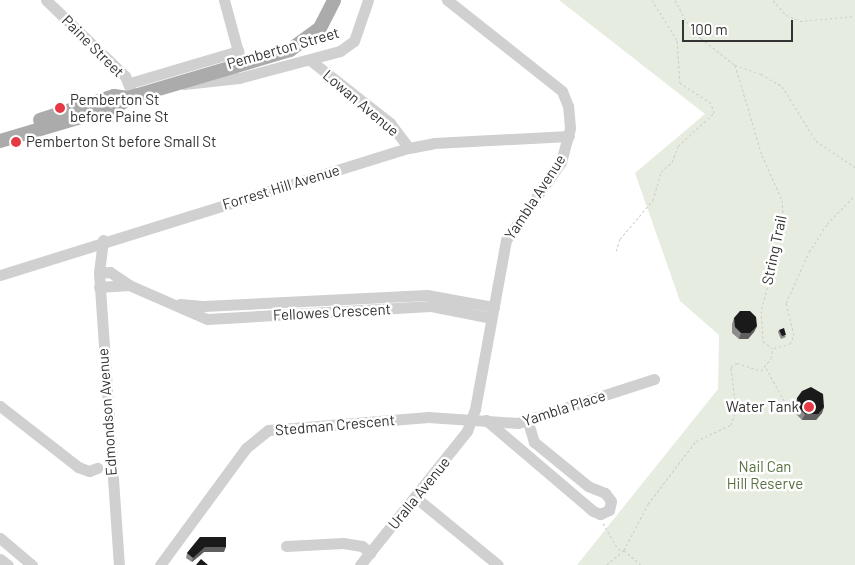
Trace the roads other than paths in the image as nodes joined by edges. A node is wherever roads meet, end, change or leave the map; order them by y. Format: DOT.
graph roads {
  1 [pos="46,0"];
  2 [pos="224,0"];
  3 [pos="334,0"];
  4 [pos="368,0"];
  5 [pos="447,0"];
  6 [pos="238,51"];
  7 [pos="310,60"];
  8 [pos="241,65"];
  9 [pos="130,82"];
  10 [pos="176,84"];
  11 [pos="130,97"];
  12 [pos="40,124"];
  13 [pos="0,131"];
  14 [pos="568,136"];
  15 [pos="0,141"];
  16 [pos="409,148"];
  17 [pos="103,240"];
  18 [pos="91,245"];
  19 [pos="76,250"];
  20 [pos="95,260"];
  21 [pos="99,273"];
  22 [pos="0,275"];
  23 [pos="129,285"];
  24 [pos="100,287"];
  25 [pos="492,312"];
  26 [pos="654,378"];
  27 [pos="0,406"];
  28 [pos="472,418"];
  29 [pos="486,420"];
  30 [pos="528,422"];
  31 [pos="92,474"];
  32 [pos="415,497"];
  33 [pos="184,528"];
  34 [pos="0,538"];
  35 [pos="286,546"];
  36 [pos="116,551"];
  37 [pos="370,552"];
  38 [pos="0,559"];
  39 [pos="28,564"];
  40 [pos="8,565"];
  41 [pos="114,565"];
  42 [pos="119,565"];
  43 [pos="153,565"];
  44 [pos="160,565"];
  45 [pos="360,565"];
  46 [pos="498,565"];
  1 -- 9 [label="street, Paine Street"];
  2 -- 6 [label="street"];
  3 -- 8 [label="main road, Pemberton Street"];
  4 -- 7 [label="street, Pemberton Street"];
  5 -- 14 [label="street, Yambla Avenue"];
  6 -- 8 [label="street"];
  6 -- 9 [label="street, Pemberton Street"];
  7 -- 10 [label="street, Pemberton Street"];
  7 -- 16 [label="street, Lowan Avenue"];
  8 -- 10 [label="main road, Pemberton Street"];
  9 -- 11 [label="street, Paine Street"];
  10 -- 11 [label="main road, Pemberton Street"];
  11 -- 12 [label="main road, Pemberton Street"];
  12 -- 13 [label="main road, Pemberton Street"];
  12 -- 15 [label="main road, Pemberton Street"];
  14 -- 16 [label="street, Forrest Hill Avenue"];
  14 -- 25 [label="street, Yambla Avenue"];
  16 -- 17 [label="street, Forrest Hill Avenue"];
  17 -- 18 [label="street, Forrest Hill Avenue"];
  17 -- 21 [label="street, Edmondson Avenue"];
  18 -- 19 [label="street, Forrest Hill Avenue"];
  18 -- 20 [label="street, Edmondson Avenue"];
  19 -- 20 [label="street"];
  19 -- 22 [label="street, Forrest Hill Avenue"];
  20 -- 21 [label="street, Edmondson Avenue"];
  21 -- 23 [label="street, Fellowes Crescent"];
  21 -- 24 [label="street, Edmondson Avenue"];
  23 -- 24 [label="street, Fellowes Crescent"];
  23 -- 25 [label="street, Fellowes Crescent"];
  24 -- 36 [label="street, Edmondson Avenue"];
  25 -- 28 [label="street, Yambla Avenue"];
  26 -- 30 [label="street, Yambla Place"];
  27 -- 31 [label="street"];
  28 -- 29 [label="street, Yambla Place"];
  28 -- 32 [label="street, Uralla Avenue"];
  28 -- 33 [label="street, Stedman Crescent"];
  29 -- 30 [label="street, Yambla Place"];
  29 -- 30 [label="street"];
  32 -- 37 [label="street, Uralla Avenue"];
  32 -- 46 [label="street"];
  33 -- 43 [label="street, Stedman Crescent"];
  33 -- 44 [label="street, Stedman Crescent"];
  34 -- 39 [label="street"];
  35 -- 37 [label="street"];
  36 -- 41 [label="street, Edmondson Avenue"];
  36 -- 42 [label="street, Edmondson Avenue"];
  37 -- 45 [label="street, Uralla Avenue"];
  38 -- 40 [label="street"];
}
